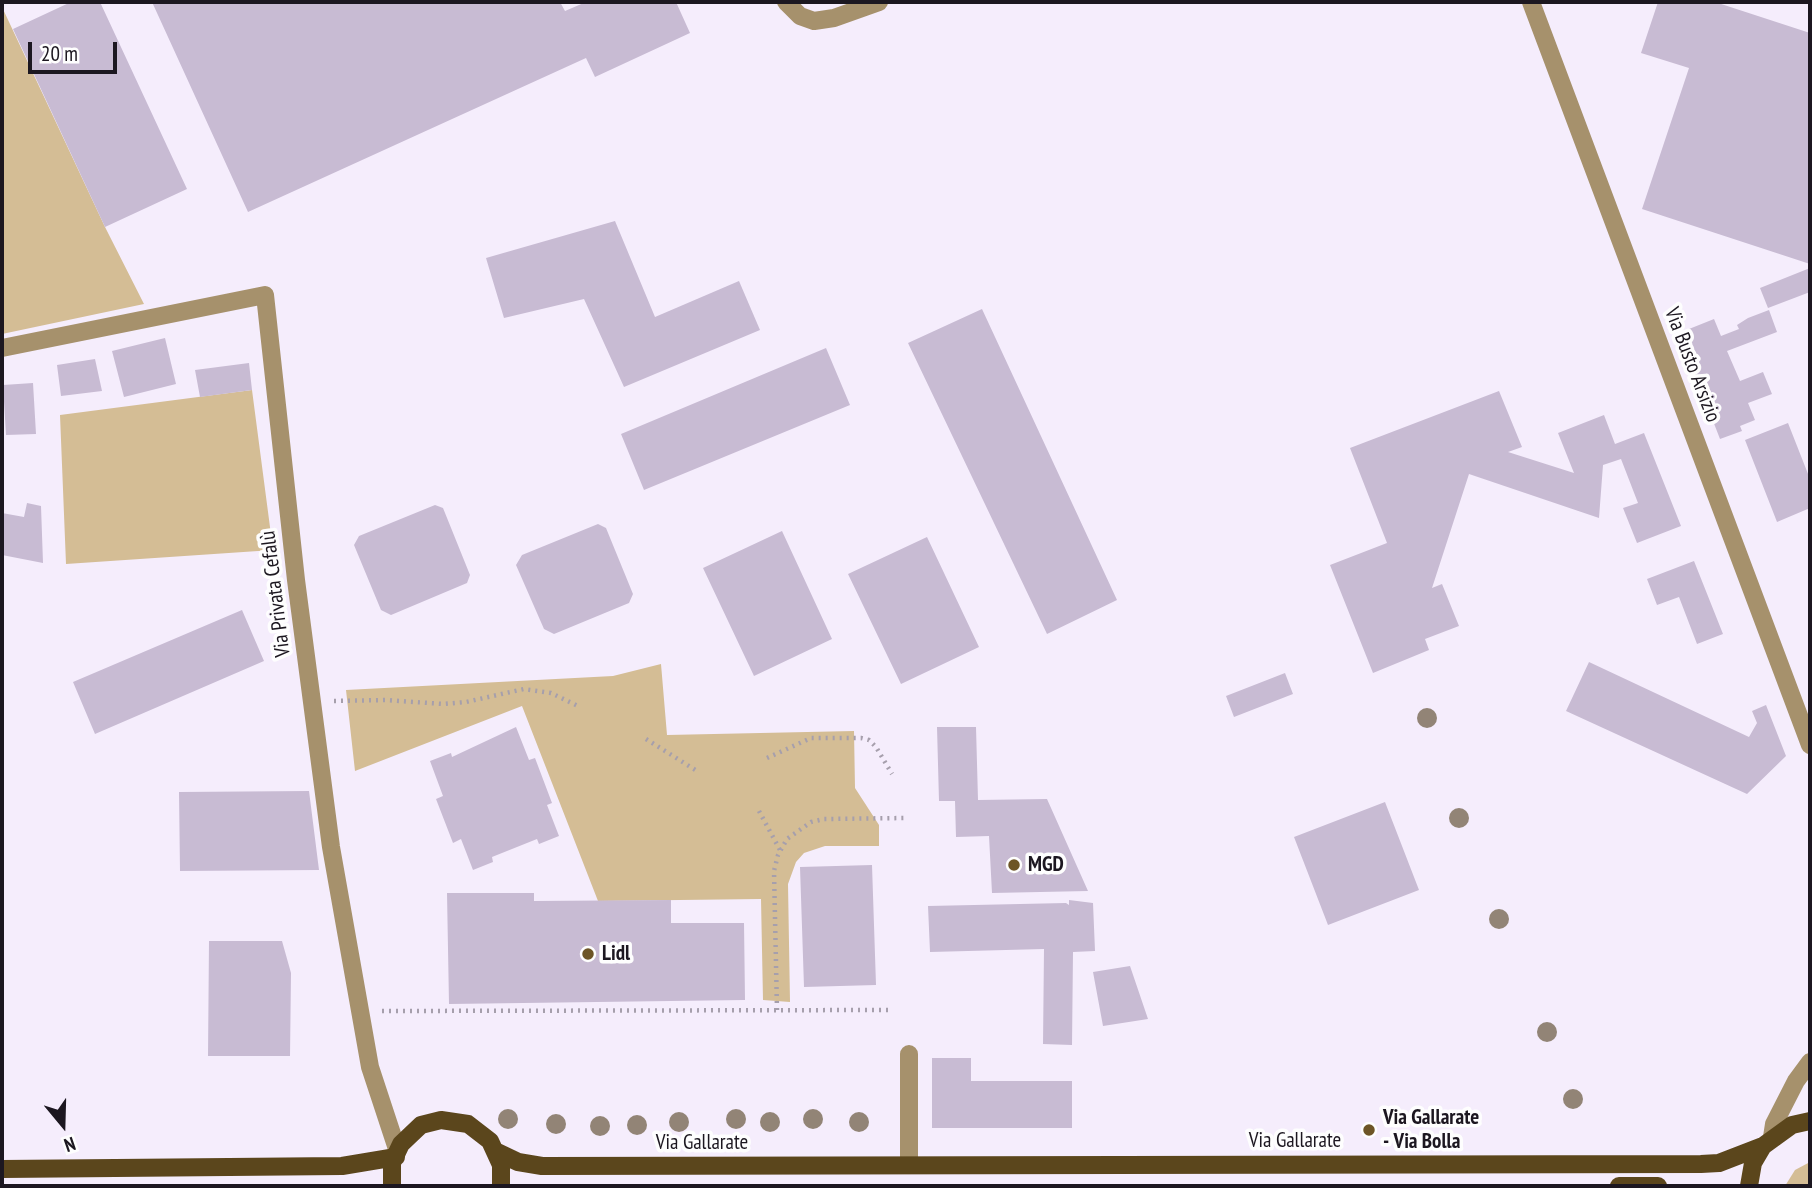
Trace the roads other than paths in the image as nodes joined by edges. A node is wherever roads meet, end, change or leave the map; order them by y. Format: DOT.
graph roads {
  1 [pos="786,2"];
  2 [pos="879,2"];
  3 [pos="1531,2"];
  4 [pos="2,348"];
  5 [pos="1810,745"];
  6 [pos="909,1054"];
  7 [pos="1810,1062"];
  8 [pos="1810,1121"];
  9 [pos="1768,1142"];
  10 [pos="497,1152"];
  11 [pos="396,1153"];
  12 [pos="909,1165"];
  13 [pos="2,1169"];
  14 [pos="392,1186"];
  15 [pos="501,1186"];
  16 [pos="1619,1186"];
  17 [pos="1658,1186"];
  18 [pos="1749,1186"];
  1 -- 2 [label="street"];
  3 -- 5 [label="street, Via Busto Arsizio"];
  4 -- 11 [label="street, Via Privata Cefalù"];
  6 -- 12 [label="street"];
  7 -- 9 [label="street"];
  8 -- 9 [label="main road, Via Gallarate"];
  9 -- 12 [label="main road, Via Gallarate"];
  9 -- 18 [label="main road"];
  10 -- 11 [label="main road, Via Gallarate"];
  10 -- 12 [label="main road, Via Gallarate"];
  10 -- 15 [label="main road"];
  11 -- 13 [label="main road"];
  11 -- 14 [label="main road"];
  16 -- 17 [label="main road"];
}
